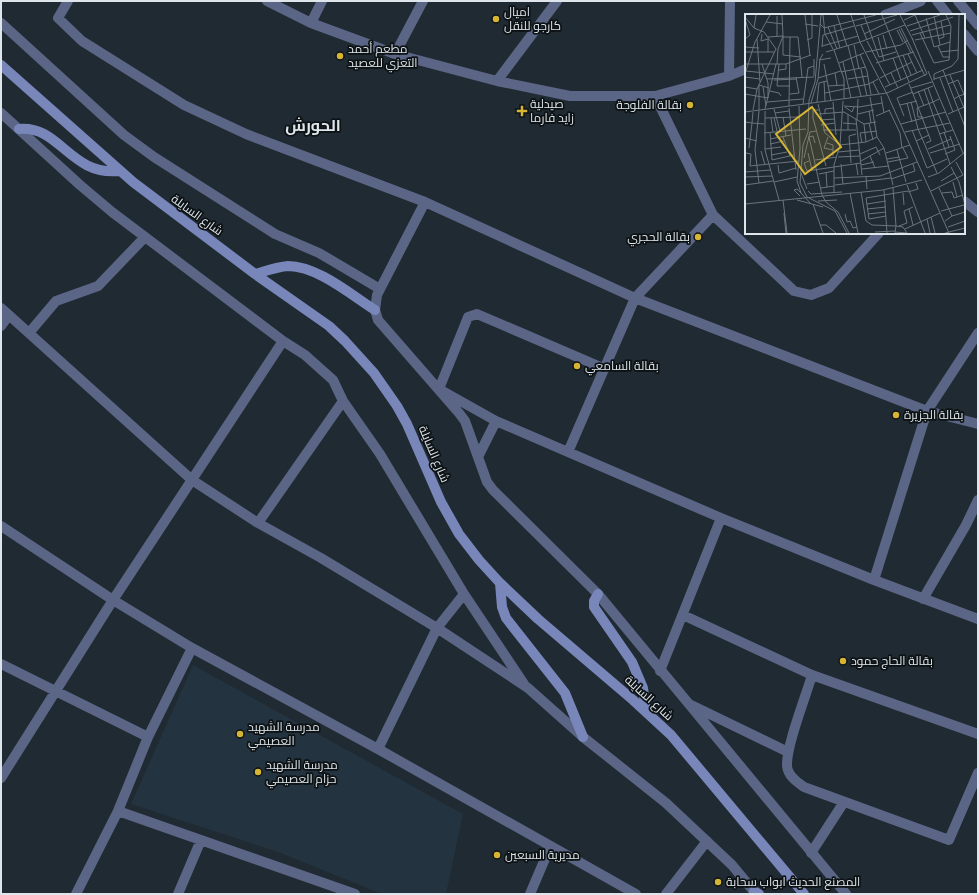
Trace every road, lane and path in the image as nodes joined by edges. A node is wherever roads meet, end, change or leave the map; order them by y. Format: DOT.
graph roads {
  1 [pos="68,1"];
  2 [pos="267,1"];
  3 [pos="322,1"];
  4 [pos="423,1"];
  5 [pos="557,1"];
  6 [pos="730,1"];
  7 [pos="921,1"];
  8 [pos="937,1"];
  9 [pos="958,1"];
  10 [pos="888,14"];
  11 [pos="947,14"];
  12 [pos="1,23"];
  13 [pos="311,23"];
  14 [pos="978,25"];
  15 [pos="965,35"];
  16 [pos="978,52"];
  17 [pos="395,54"];
  18 [pos="1,65"];
  19 [pos="745,69"];
  20 [pos="729,76"];
  21 [pos="497,81"];
  22 [pos="655,96"];
  23 [pos="1,113"];
  24 [pos="19,129"];
  25 [pos="119,171"];
  26 [pos="425,202"];
  27 [pos="965,203"];
  28 [pos="978,212"];
  29 [pos="713,215"];
  30 [pos="878,234"];
  31 [pos="145,237"];
  32 [pos="255,274"];
  33 [pos="380,289"];
  34 [pos="635,298"];
  35 [pos="1,308"];
  36 [pos="374,310"];
  37 [pos="10,315"];
  38 [pos="1,326"];
  39 [pos="29,333"];
  40 [pos="978,333"];
  41 [pos="283,341"];
  42 [pos="603,368"];
  43 [pos="439,389"];
  44 [pos="342,401"];
  45 [pos="927,411"];
  46 [pos="496,421"];
  47 [pos="978,424"];
  48 [pos="568,452"];
  49 [pos="478,457"];
  50 [pos="192,480"];
  51 [pos="978,500"];
  52 [pos="721,518"];
  53 [pos="258,523"];
  54 [pos="1,526"];
  55 [pos="874,580"];
  56 [pos="500,583"];
  57 [pos="464,594"];
  58 [pos="598,594"];
  59 [pos="923,599"];
  60 [pos="113,600"];
  61 [pos="683,614"];
  62 [pos="978,619"];
  63 [pos="437,628"];
  64 [pos="192,648"];
  65 [pos="1,664"];
  66 [pos="660,671"];
  67 [pos="812,675"];
  68 [pos="528,688"];
  69 [pos="55,692"];
  70 [pos="686,703"];
  71 [pos="646,712"];
  72 [pos="978,734"];
  73 [pos="148,737"];
  74 [pos="583,737"];
  75 [pos="378,749"];
  76 [pos="788,752"];
  77 [pos="978,773"];
  78 [pos="1,778"];
  79 [pos="844,802"];
  80 [pos="118,811"];
  81 [pos="201,840"];
  82 [pos="707,842"];
  83 [pos="550,847"];
  84 [pos="811,852"];
  85 [pos="756,893"];
  86 [pos="76,894"];
  87 [pos="178,894"];
  88 [pos="355,894"];
  89 [pos="530,894"];
  90 [pos="636,894"];
  91 [pos="666,894"];
  92 [pos="804,894"];
  93 [pos="846,894"];
  1 -- 26 [label="street"];
  2 -- 13 [label="street"];
  3 -- 13 [label="street"];
  4 -- 17 [label="street"];
  5 -- 21 [label="street"];
  6 -- 20 [label="street"];
  7 -- 10 [label="street"];
  8 -- 11 [label="street"];
  9 -- 14 [label="street"];
  12 -- 33 [label="street"];
  13 -- 17 [label="street"];
  15 -- 16 [label="street"];
  17 -- 21 [label="street"];
  18 -- 25 [label="main road, شارع السايلة"];
  19 -- 20 [label="street"];
  20 -- 22 [label="street"];
  21 -- 22 [label="street"];
  22 -- 29 [label="street"];
  23 -- 24 [label="street"];
  24 -- 25 [label="main road"];
  24 -- 31 [label="street"];
  25 -- 32 [label="main road, شارع السايلة"];
  26 -- 33 [label="street"];
  26 -- 34 [label="street"];
  27 -- 28 [label="street"];
  29 -- 30 [label="street"];
  29 -- 34 [label="street"];
  31 -- 39 [label="street"];
  31 -- 41 [label="street"];
  32 -- 36 [label="main road"];
  32 -- 56 [label="main road, شارع السايلة"];
  33 -- 36 [label="street"];
  34 -- 42 [label="street"];
  34 -- 45 [label="street"];
  35 -- 37 [label="street"];
  36 -- 43 [label="street"];
  37 -- 38 [label="street"];
  37 -- 39 [label="street"];
  39 -- 50 [label="street"];
  40 -- 45 [label="street"];
  41 -- 44 [label="street"];
  41 -- 50 [label="street"];
  42 -- 43 [label="street"];
  42 -- 48 [label="street"];
  43 -- 46 [label="street"];
  43 -- 49 [label="street"];
  44 -- 53 [label="street"];
  44 -- 57 [label="street"];
  45 -- 47 [label="street"];
  45 -- 55 [label="street"];
  46 -- 48 [label="street"];
  46 -- 49 [label="street"];
  48 -- 52 [label="street"];
  49 -- 58 [label="street"];
  50 -- 53 [label="street"];
  50 -- 60 [label="street"];
  51 -- 59 [label="street"];
  52 -- 55 [label="street"];
  52 -- 61 [label="street"];
  53 -- 63 [label="street"];
  54 -- 60 [label="street"];
  55 -- 59 [label="street"];
  56 -- 71 [label="main road, شارع السايلة"];
  56 -- 74 [label="main road"];
  57 -- 63 [label="street"];
  57 -- 68 [label="street"];
  58 -- 66 [label="street"];
  58 -- 71 [label="main road"];
  59 -- 62 [label="street"];
  60 -- 64 [label="street"];
  60 -- 69 [label="street"];
  61 -- 66 [label="street"];
  61 -- 67 [label="street"];
  63 -- 68 [label="street"];
  63 -- 75 [label="street"];
  64 -- 73 [label="street"];
  64 -- 75 [label="street"];
  65 -- 69 [label="street"];
  66 -- 70 [label="street"];
  67 -- 72 [label="street"];
  67 -- 76 [label="street"];
  68 -- 74 [label="street"];
  69 -- 73 [label="street"];
  69 -- 78 [label="street"];
  70 -- 76 [label="street"];
  70 -- 84 [label="street"];
  71 -- 92 [label="main road, شارع السايلة"];
  73 -- 80 [label="street"];
  74 -- 82 [label="street"];
  75 -- 83 [label="street"];
  76 -- 79 [label="street"];
  77 -- 79 [label="street"];
  79 -- 84 [label="street"];
  80 -- 81 [label="street"];
  80 -- 86 [label="street"];
  81 -- 87 [label="street"];
  81 -- 88 [label="street"];
  82 -- 85 [label="street"];
  82 -- 91 [label="street"];
  83 -- 89 [label="street"];
  83 -- 90 [label="street"];
  84 -- 93 [label="street"];
}
